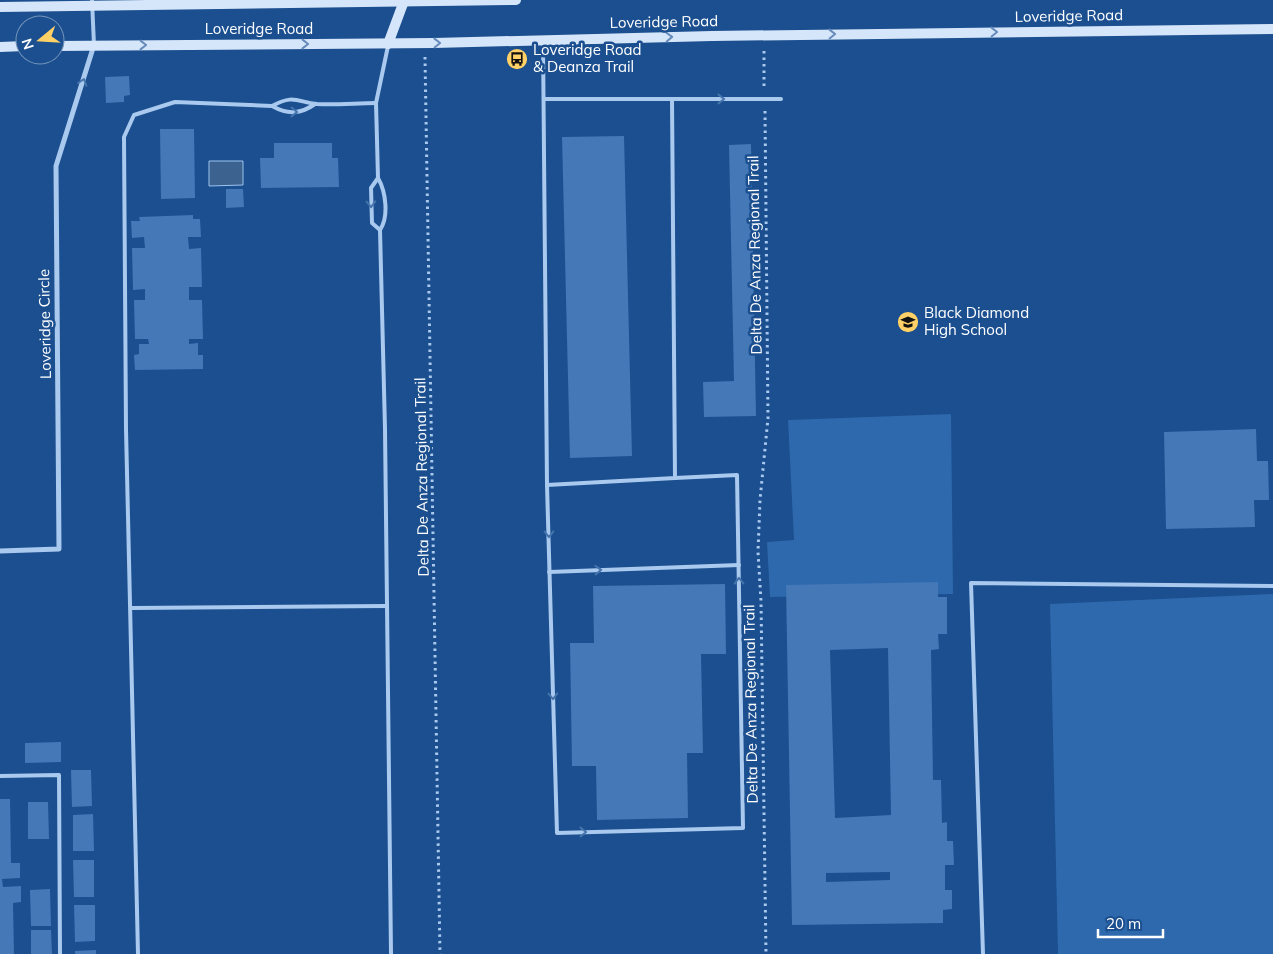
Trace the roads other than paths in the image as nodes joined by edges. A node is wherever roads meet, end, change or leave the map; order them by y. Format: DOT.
graph roads {
  1 [pos="516,0"];
  2 [pos="251,1"];
  3 [pos="404,1"];
  4 [pos="92,3"];
  5 [pos="0,7"];
  6 [pos="1273,29"];
  7 [pos="544,40"];
  8 [pos="388,44"];
  9 [pos="94,45"];
  10 [pos="15,46"];
  11 [pos="65,46"];
  12 [pos="0,47"];
  13 [pos="544,99"];
  14 [pos="672,99"];
  15 [pos="781,99"];
  16 [pos="376,103"];
  17 [pos="316,104"];
  18 [pos="272,106"];
  19 [pos="378,178"];
  20 [pos="380,230"];
  21 [pos="675,478"];
  22 [pos="547,485"];
  23 [pos="0,552"];
  24 [pos="739,565"];
  25 [pos="550,572"];
  26 [pos="1273,586"];
  27 [pos="386,606"];
  28 [pos="132,608"];
  29 [pos="0,776"];
  30 [pos="60,954"];
  31 [pos="138,954"];
  32 [pos="391,954"];
  33 [pos="983,954"];
  1 -- 3 [label="main road, Loveridge Road"];
  2 -- 3 [label="main road, Loveridge Road"];
  2 -- 4 [label="main road, Loveridge Road"];
  3 -- 8 [label="main road"];
  4 -- 5 [label="main road, Loveridge Road"];
  4 -- 9 [label="lane"];
  7 -- 6 [label="main road, Loveridge Road, one-way"];
  8 -- 7 [label="main road, Loveridge Road, one-way"];
  7 -- 13 [label="lane"];
  9 -- 8 [label="main road, Loveridge Road, one-way"];
  8 -- 16 [label="lane"];
  9 -- 11 [label="main road, Loveridge Road"];
  23 -- 9 [label="street, Loveridge Circle, one-way"];
  10 -- 12 [label="main road"];
  13 -- 14 [label="lane"];
  13 -- 22 [label="lane"];
  14 -- 15 [label="lane, one-way"];
  14 -- 21 [label="lane"];
  16 -- 17 [label="lane"];
  16 -- 19 [label="lane"];
  17 -- 18 [label="lane"];
  18 -- 17 [label="lane, one-way"];
  18 -- 28 [label="lane"];
  19 -- 20 [label="lane"];
  19 -- 20 [label="lane, one-way"];
  20 -- 27 [label="lane"];
  21 -- 22 [label="lane"];
  21 -- 24 [label="lane"];
  22 -- 25 [label="lane, one-way"];
  25 -- 24 [label="lane, one-way"];
  25 -- 24 [label="lane, one-way"];
  26 -- 33 [label="lane"];
  27 -- 28 [label="lane"];
  27 -- 32 [label="lane"];
  28 -- 31 [label="lane"];
  29 -- 30 [label="lane"];
}
